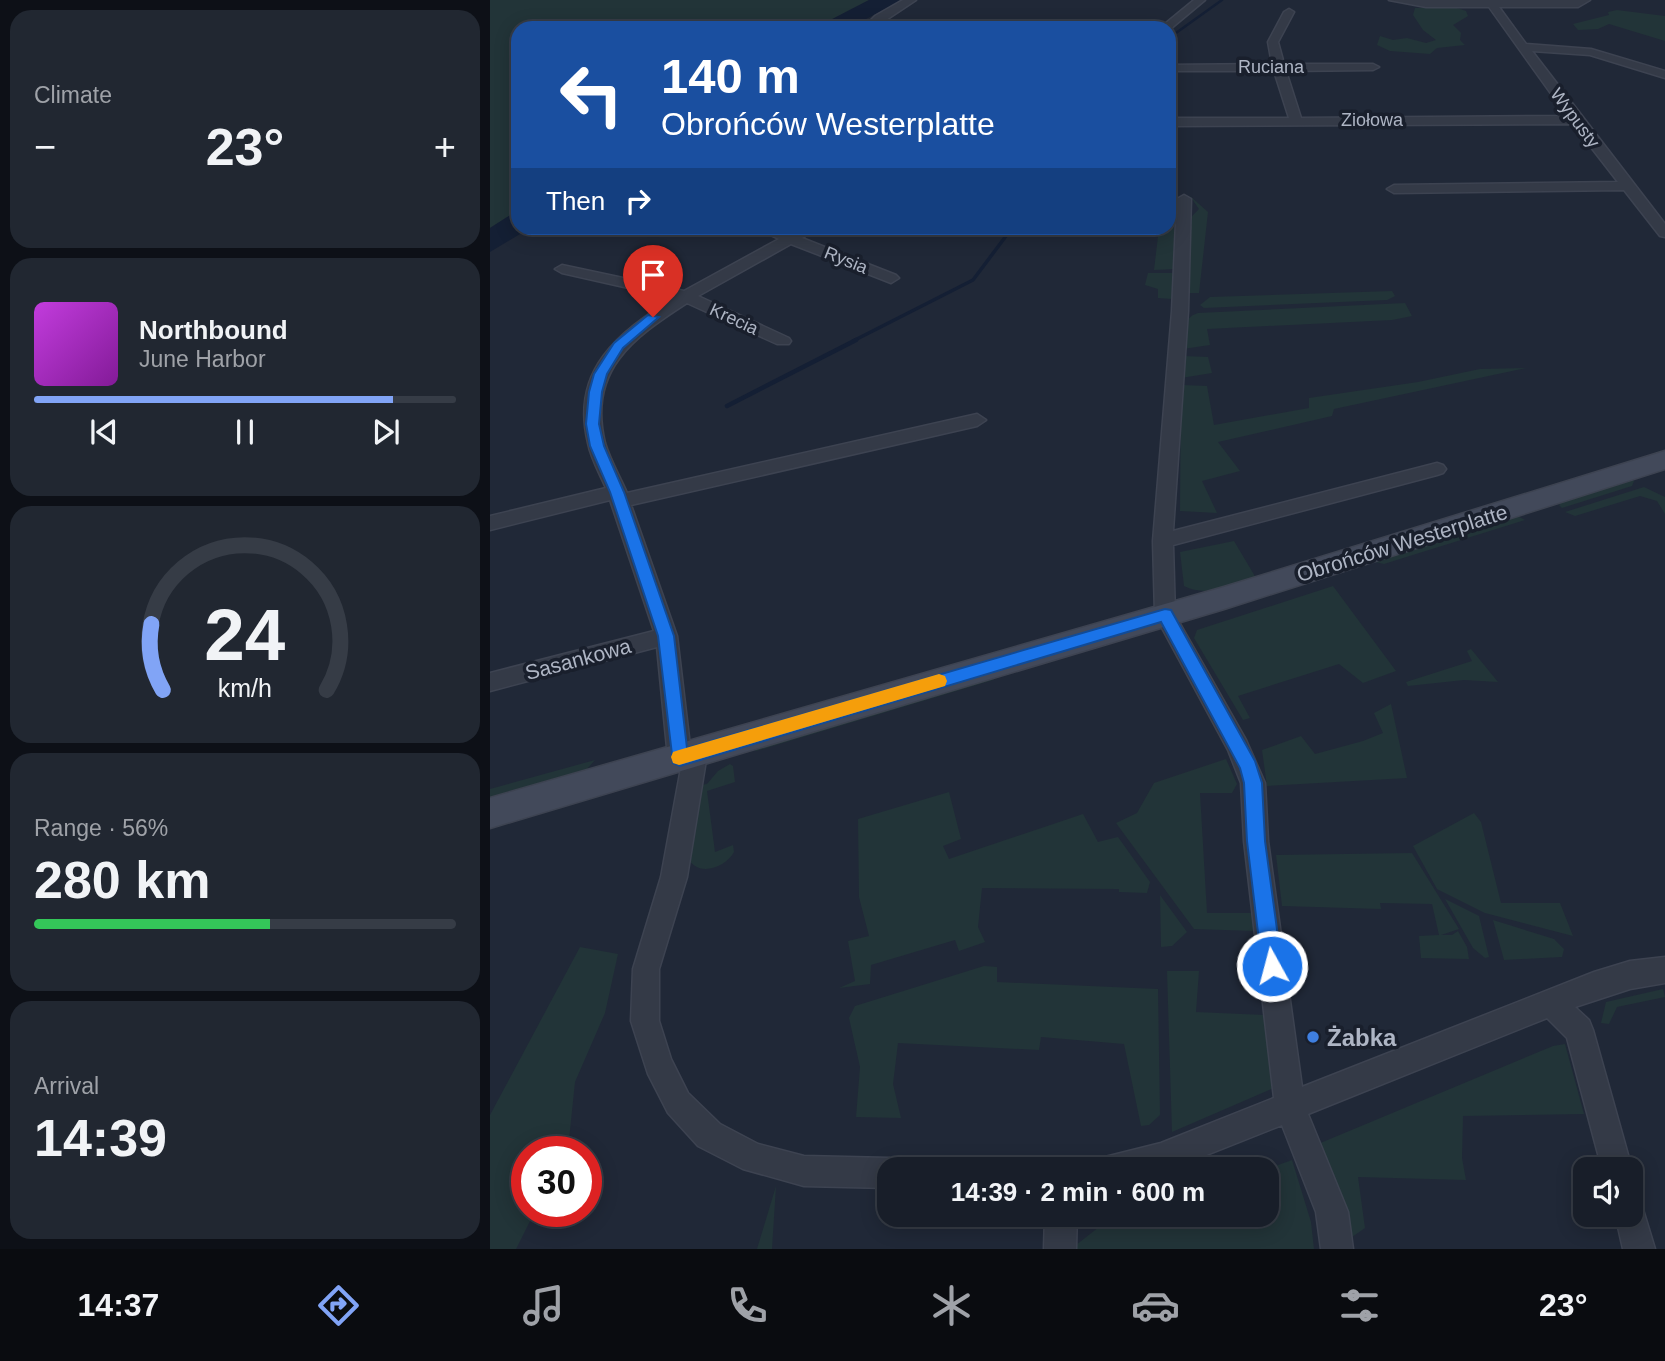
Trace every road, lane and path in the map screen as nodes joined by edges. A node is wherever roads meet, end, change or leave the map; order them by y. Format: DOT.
graph roads {
  1 [pos="911,0"];
  2 [pos="1199,0"];
  3 [pos="1394,0"];
  4 [pos="1585,0"];
  5 [pos="1492,3"];
  6 [pos="1289,12"];
  7 [pos="876,21"];
  8 [pos="1174,21"];
  9 [pos="1523,47"];
  10 [pos="1279,67"];
  11 [pos="1373,67"];
  12 [pos="1176,68"];
  13 [pos="1645,68"];
  14 [pos="1665,75"];
  15 [pos="1665,85"];
  16 [pos="1296,120"];
  17 [pos="1576,120"];
  18 [pos="1176,122"];
  19 [pos="1627,186"];
  20 [pos="1394,188"];
  21 [pos="1184,199"];
  22 [pos="1665,233"];
  23 [pos="782,235"];
  24 [pos="797,235"];
  25 [pos="791,238"];
  26 [pos="562,269"];
  27 [pos="891,278"];
  28 [pos="685,296"];
  29 [pos="783,341"];
  30 [pos="977,420"];
  31 [pos="1656,468"];
  32 [pos="1437,469"];
  33 [pos="619,497"];
  34 [pos="490,523"];
  35 [pos="1163,541"];
  36 [pos="1165,615"];
  37 [pos="666,636"];
  38 [pos="490,682"];
  39 [pos="687,756"];
  40 [pos="490,813"];
  41 [pos="1665,970"];
  42 [pos="1550,1003"];
  43 [pos="1290,1107"];
  44 [pos="1164,1157"];
  45 [pos="1614,1157"];
  46 [pos="877,1173"];
  47 [pos="1061,1227"];
  48 [pos="1633,1227"];
  49 [pos="1060,1249"];
  50 [pos="1337,1249"];
  51 [pos="1639,1249"];
  1 -- 7 [label="street"];
  2 -- 8 [label="street"];
  3 -- 5 [label="street"];
  4 -- 5 [label="street"];
  5 -- 9 [label="street, Wypusty"];
  6 -- 10 [label="street"];
  9 -- 13 [label="street"];
  9 -- 17 [label="street, Wypusty"];
  10 -- 11 [label="street, Ruciana"];
  10 -- 12 [label="street, Ruciana"];
  10 -- 16 [label="street"];
  13 -- 14 [label="street"];
  13 -- 15 [label="street"];
  16 -- 17 [label="street, Ziołowa"];
  16 -- 18 [label="street, Ziołowa"];
  17 -- 19 [label="street, Wypusty"];
  19 -- 20 [label="street"];
  19 -- 22 [label="street, Wypusty"];
  21 -- 35 [label="street"];
  23 -- 25 [label="street, Rysia"];
  24 -- 25 [label="street"];
  25 -- 27 [label="street, Rysia"];
  25 -- 28 [label="street"];
  26 -- 28 [label="street, Krecia"];
  28 -- 29 [label="street, Krecia"];
  28 -- 33 [label="street"];
  30 -- 33 [label="street"];
  31 -- 36 [label="main road, Obrońców Westerplatte"];
  32 -- 35 [label="street"];
  33 -- 34 [label="street"];
  33 -- 37 [label="street"];
  35 -- 36 [label="street"];
  36 -- 39 [label="main road, Obrońców Westerplatte"];
  36 -- 43 [label="street"];
  37 -- 38 [label="street, Sasankowa"];
  37 -- 39 [label="street"];
  39 -- 40 [label="main road, Obrońców Westerplatte"];
  39 -- 46 [label="street"];
  41 -- 42 [label="street"];
  42 -- 43 [label="street"];
  42 -- 45 [label="street"];
  43 -- 44 [label="street"];
  43 -- 50 [label="street"];
  47 -- 49 [label="street"];
  48 -- 51 [label="street"];
}
